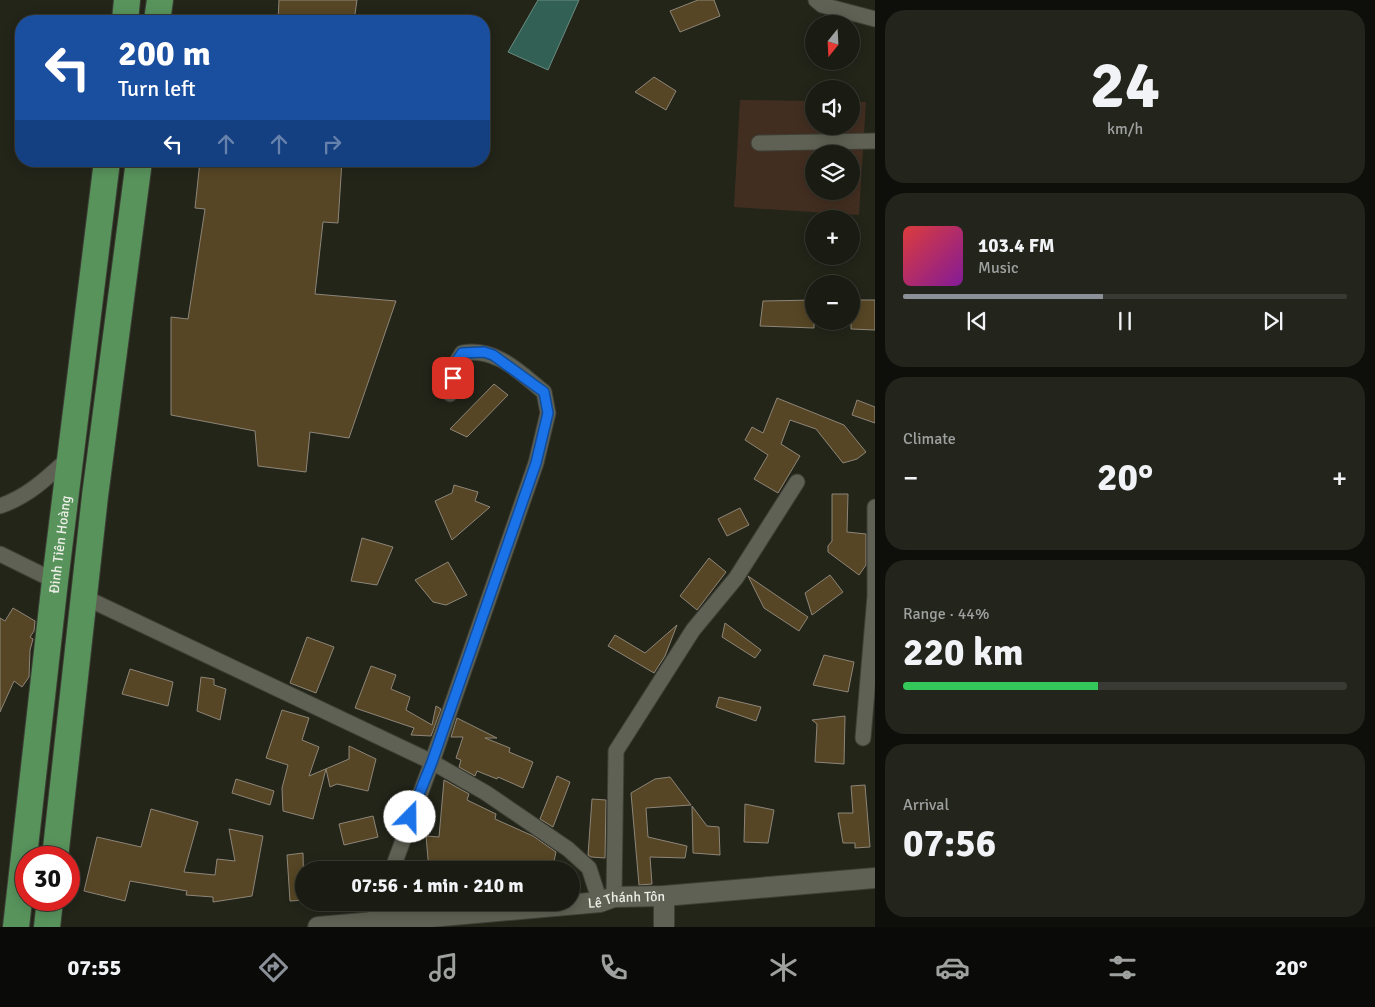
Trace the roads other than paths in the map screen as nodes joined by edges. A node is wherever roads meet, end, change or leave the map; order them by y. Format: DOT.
graph roads {
  1 [pos="127,0"];
  2 [pos="160,0"];
  3 [pos="816,0"];
  4 [pos="125,15"];
  5 [pos="158,15"];
  6 [pos="875,19"];
  7 [pos="875,141"];
  8 [pos="758,144"];
  9 [pos="106,167"];
  10 [pos="138,167"];
  11 [pos="450,394"];
  12 [pos="70,457"];
  13 [pos="797,482"];
  14 [pos="0,506"];
  15 [pos="875,507"];
  16 [pos="0,554"];
  17 [pos="54,581"];
  18 [pos="84,597"];
  19 [pos="863,738"];
  20 [pos="432,762"];
  21 [pos="56,846"];
  22 [pos="395,861"];
  23 [pos="875,878"];
  24 [pos="664,896"];
  25 [pos="607,900"];
  26 [pos="49,911"];
  27 [pos="377,911"];
  28 [pos="373,922"];
  29 [pos="16,927"];
  30 [pos="47,927"];
  31 [pos="318,927"];
  32 [pos="664,927"];
  1 -- 4 [label="highway"];
  2 -- 5 [label="highway"];
  3 -- 6 [label="street"];
  7 -- 8 [label="street"];
  9 -- 12 [label="highway, Đinh Tiên Hoàng"];
  10 -- 18 [label="highway"];
  11 -- 20 [label="street"];
  12 -- 14 [label="street"];
  12 -- 17 [label="highway, Đinh Tiên Hoàng"];
  13 -- 25 [label="street"];
  15 -- 19 [label="street"];
  16 -- 17 [label="street"];
  17 -- 29 [label="highway, Đinh Tiên Hoàng"];
  18 -- 20 [label="street"];
  18 -- 21 [label="highway"];
  20 -- 22 [label="street"];
  20 -- 25 [label="street"];
  23 -- 24 [label="main road, Lê Thánh Tôn"];
  24 -- 25 [label="main road, Lê Thánh Tôn"];
  24 -- 32 [label="main road"];
  25 -- 28 [label="main road, Lê Thánh Tôn"];
  26 -- 30 [label="highway"];
  27 -- 28 [label="street"];
  28 -- 31 [label="main road, Lê Thánh Tôn"];
}
